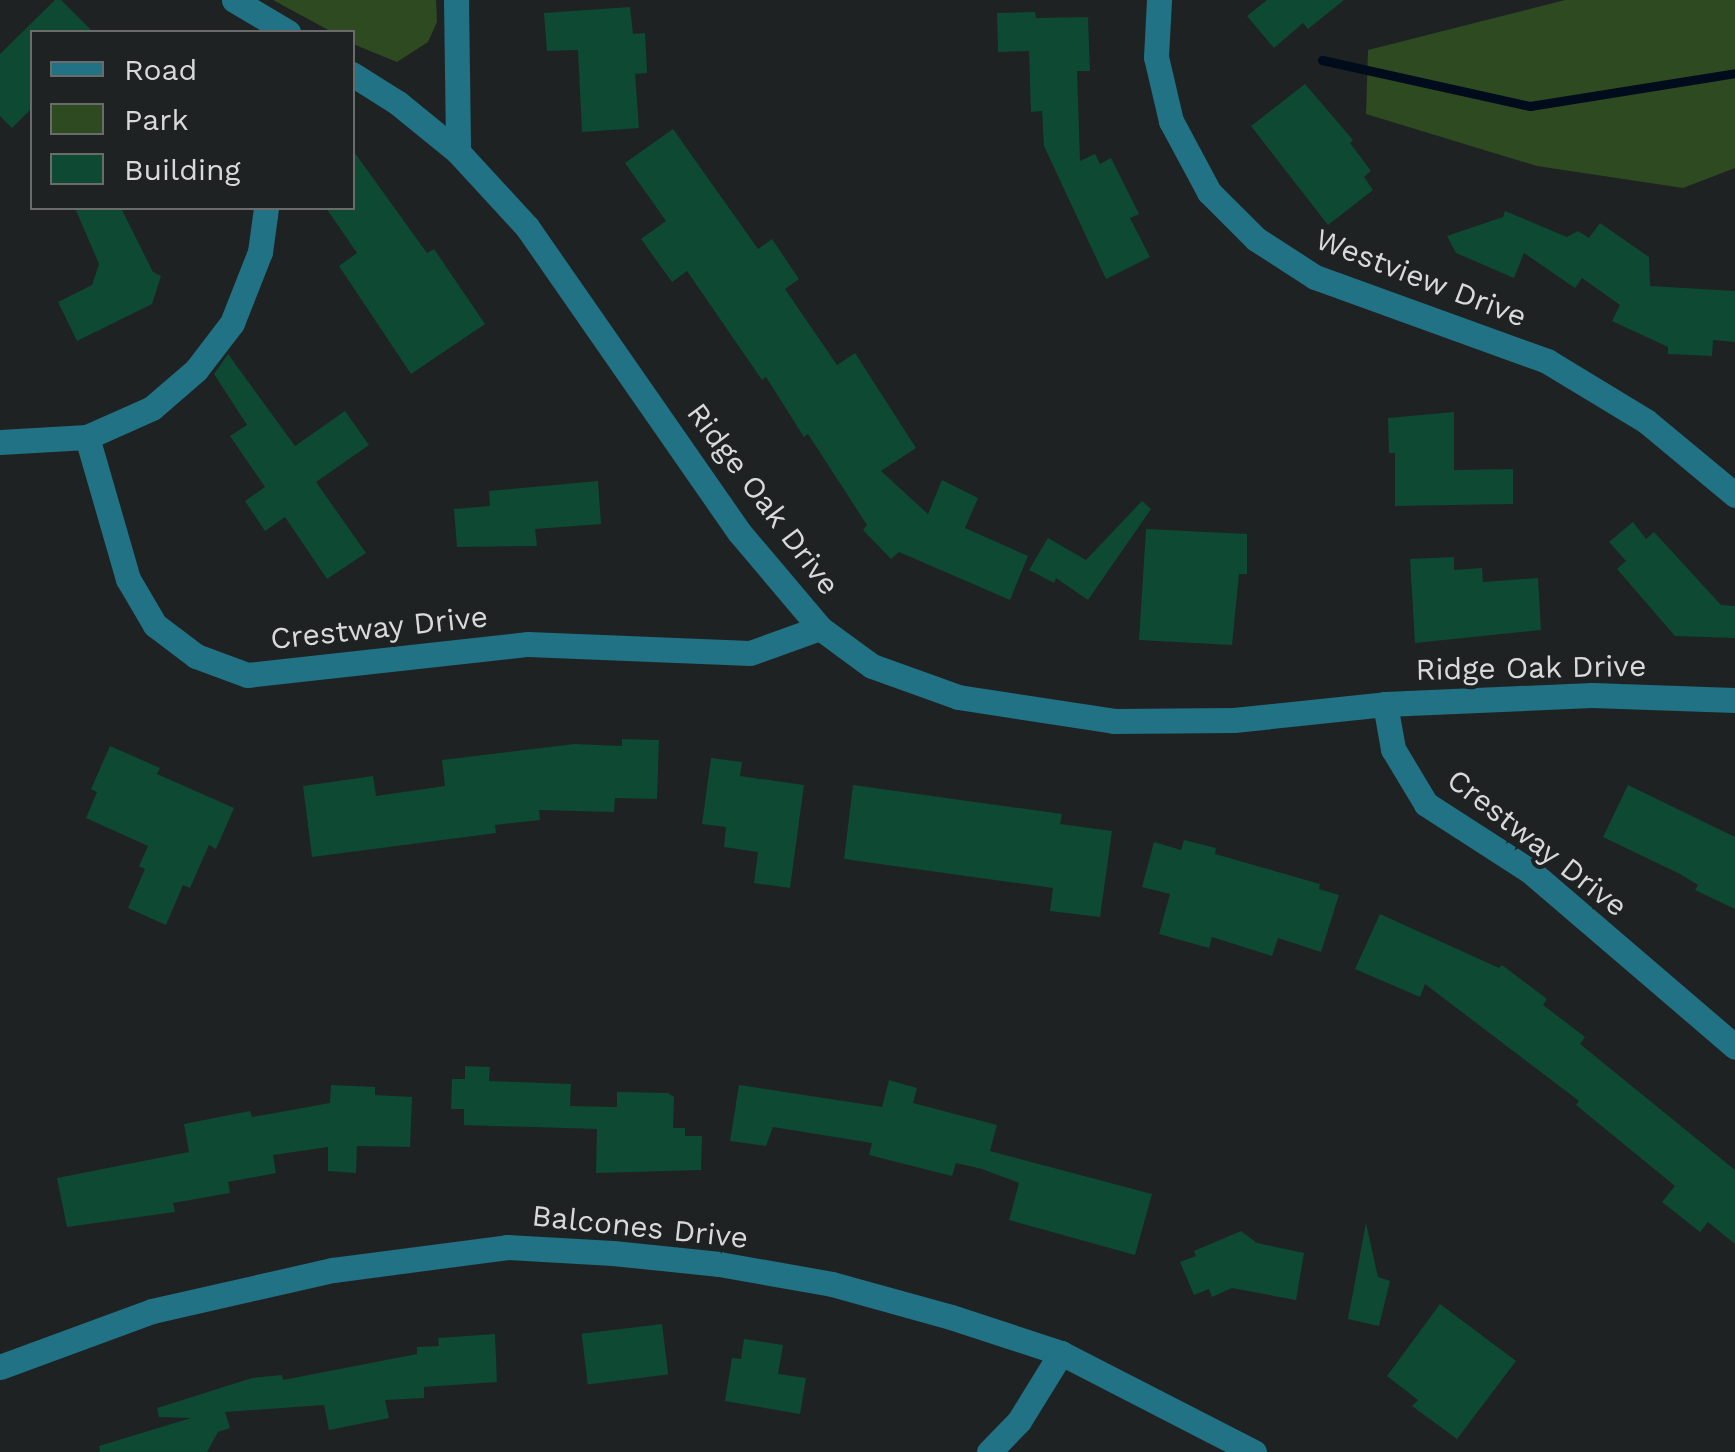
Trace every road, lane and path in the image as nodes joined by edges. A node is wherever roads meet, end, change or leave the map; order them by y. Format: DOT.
graph roads {
  1 [pos="234,0"];
  2 [pos="456,0"];
  3 [pos="1159,0"];
  4 [pos="263,24"];
  5 [pos="355,76"];
  6 [pos="458,152"];
  7 [pos="266,210"];
  8 [pos="86,437"];
  9 [pos="0,442"];
  10 [pos="1732,488"];
  11 [pos="820,628"];
  12 [pos="1735,700"];
  13 [pos="1385,704"];
  14 [pos="1735,1047"];
  15 [pos="1061,1353"];
  16 [pos="0,1367"];
  17 [pos="989,1452"];
  18 [pos="1254,1452"];
  1 -- 4 [label="street"];
  2 -- 6 [label="street"];
  3 -- 10 [label="street, Westview Drive"];
  5 -- 6 [label="street, Ridge Oak Drive"];
  6 -- 11 [label="street, Ridge Oak Drive"];
  7 -- 8 [label="street"];
  8 -- 9 [label="street"];
  8 -- 11 [label="street, Crestway Drive"];
  11 -- 13 [label="street, Ridge Oak Drive"];
  12 -- 13 [label="street, Ridge Oak Drive"];
  13 -- 14 [label="street, Crestway Drive"];
  15 -- 16 [label="street, Balcones Drive"];
  15 -- 17 [label="street"];
  15 -- 18 [label="street, Balcones Drive"];
}
